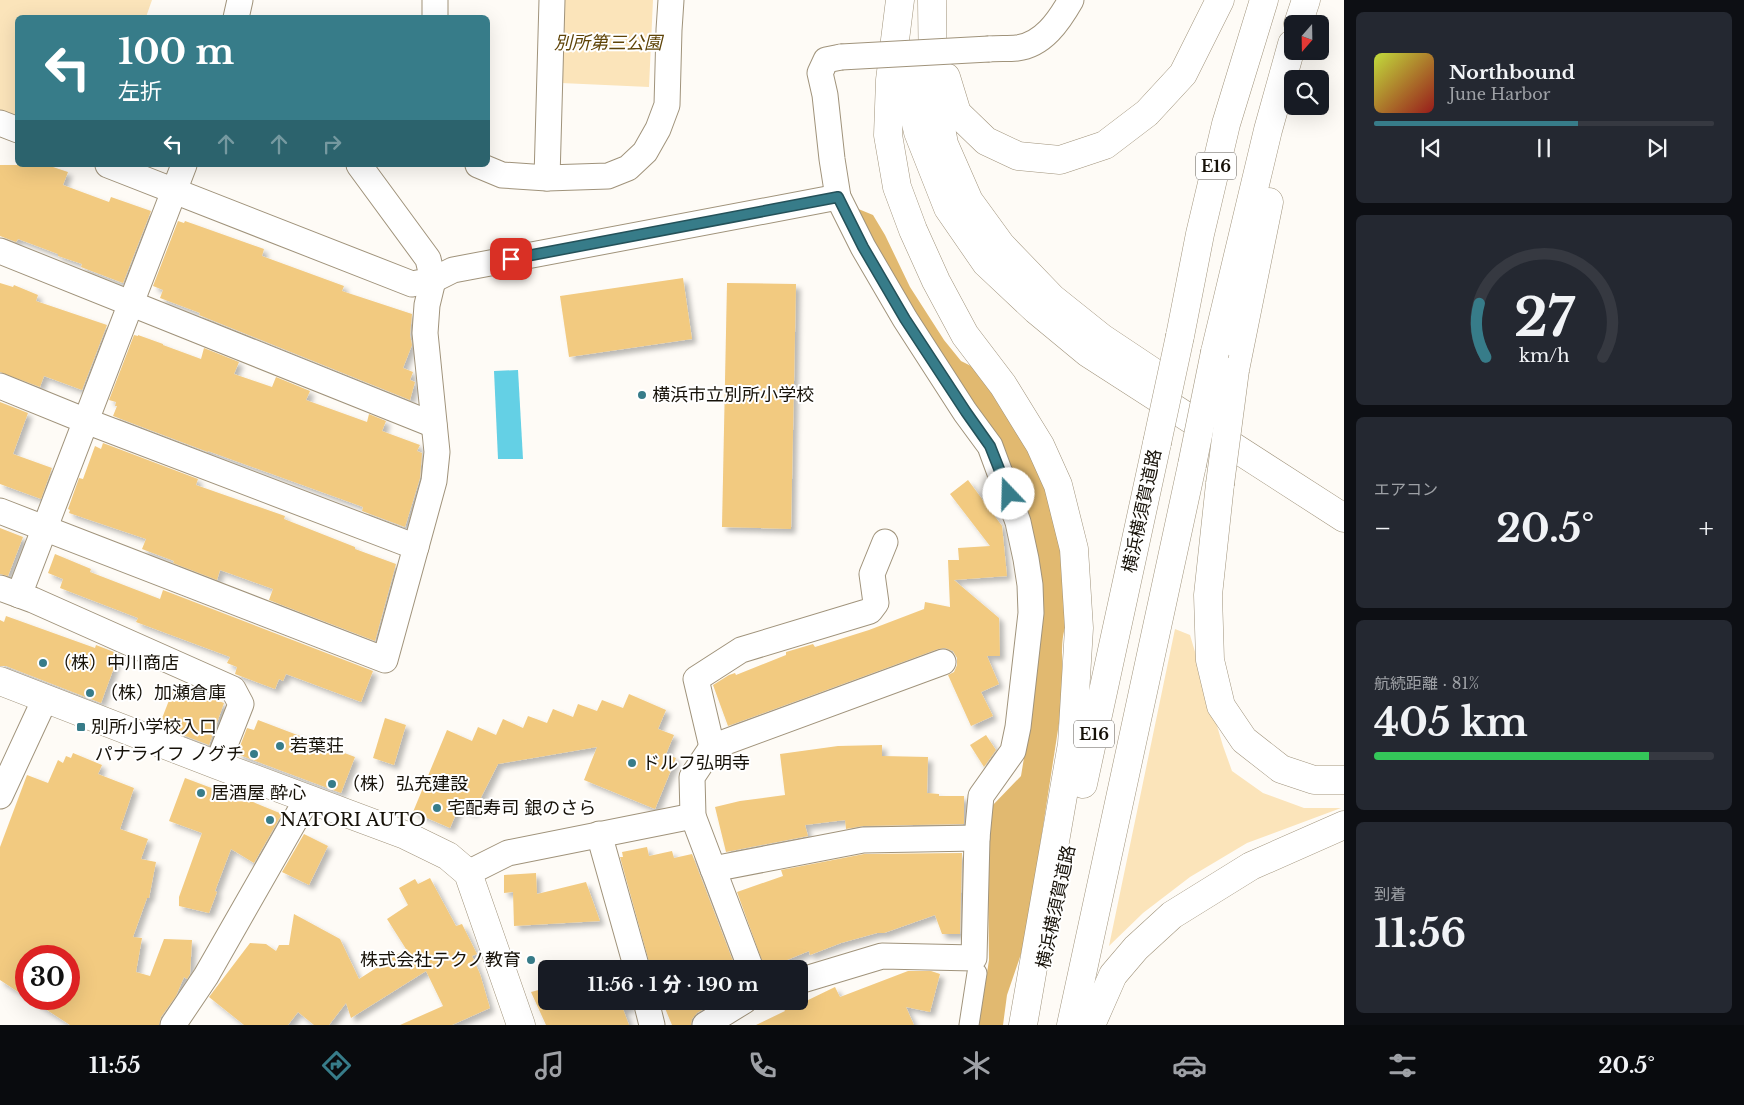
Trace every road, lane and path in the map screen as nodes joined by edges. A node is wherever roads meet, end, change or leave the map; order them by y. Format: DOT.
graph roads {
  1 [pos="240,0"];
  2 [pos="435,0"];
  3 [pos="552,0"];
  4 [pos="671,0"];
  5 [pos="900,0"];
  6 [pos="1071,0"];
  7 [pos="1220,0"];
  8 [pos="1264,0"];
  9 [pos="1306,0"];
  10 [pos="1314,0"];
  11 [pos="932,1"];
  12 [pos="237,15"];
  13 [pos="434,15"];
  14 [pos="1301,15"];
  15 [pos="1311,15"];
  16 [pos="1288,60"];
  17 [pos="1287,115"];
  18 [pos="0,123"];
  19 [pos="15,129"];
  20 [pos="113,167"];
  21 [pos="183,167"];
  22 [pos="360,167"];
  23 [pos="483,167"];
  24 [pos="547,178"];
  25 [pos="174,191"];
  26 [pos="838,197"];
  27 [pos="0,251"];
  28 [pos="433,280"];
  29 [pos="131,303"];
  30 [pos="0,386"];
  31 [pos="86,421"];
  32 [pos="434,425"];
  33 [pos="1344,498"];
  34 [pos="0,511"];
  35 [pos="1344,518"];
  36 [pos="44,529"];
  37 [pos="885,542"];
  38 [pos="416,547"];
  39 [pos="9,592"];
  40 [pos="943,662"];
  41 [pos="0,681"];
  42 [pos="46,699"];
  43 [pos="712,747"];
  44 [pos="217,765"];
  45 [pos="1344,780"];
  46 [pos="0,796"];
  47 [pos="307,799"];
  48 [pos="693,816"];
  49 [pos="1344,826"];
  50 [pos="599,834"];
  51 [pos="977,838"];
  52 [pos="713,869"];
  53 [pos="468,873"];
  54 [pos="634,960"];
  55 [pos="748,960"];
  56 [pos="976,966"];
  57 [pos="808,978"];
  58 [pos="648,1010"];
  59 [pos="729,1010"];
  60 [pos="173,1025"];
  61 [pos="521,1025"];
  62 [pos="652,1025"];
  63 [pos="705,1025"];
  64 [pos="969,1025"];
  65 [pos="1023,1025"];
  66 [pos="1031,1025"];
  67 [pos="1071,1025"];
  68 [pos="1091,1025"];
  1 -- 12 [label="street"];
  2 -- 13 [label="street"];
  3 -- 24 [label="street"];
  4 -- 24 [label="street"];
  5 -- 35 [label="main road"];
  5 -- 65 [label="main road"];
  6 -- 26 [label="street, bridge"];
  7 -- 11 [label="main road"];
  8 -- 66 [label="main road, 横浜横須賀道路 / E16, bridge"];
  9 -- 14 [label="main road"];
  10 -- 15 [label="main road"];
  11 -- 33 [label="main road"];
  16 -- 67 [label="main road, E16, bridge"];
  17 -- 45 [label="main road, bridge"];
  18 -- 19 [label="street"];
  20 -- 25 [label="street"];
  21 -- 25 [label="street"];
  22 -- 28 [label="street"];
  23 -- 24 [label="street"];
  25 -- 28 [label="street"];
  25 -- 29 [label="street"];
  26 -- 28 [label="street"];
  26 -- 51 [label="street"];
  27 -- 29 [label="street"];
  28 -- 32 [label="street"];
  29 -- 31 [label="street"];
  29 -- 32 [label="street"];
  30 -- 31 [label="street"];
  31 -- 36 [label="street"];
  31 -- 38 [label="street"];
  32 -- 38 [label="street"];
  34 -- 36 [label="street"];
  36 -- 38 [label="street"];
  36 -- 39 [label="street"];
  37 -- 43 [label="street"];
  39 -- 44 [label="street"];
  40 -- 43 [label="street"];
  41 -- 42 [label="main road"];
  42 -- 44 [label="main road"];
  42 -- 46 [label="street"];
  43 -- 48 [label="street"];
  44 -- 47 [label="main road"];
  47 -- 53 [label="main road"];
  47 -- 60 [label="street"];
  48 -- 50 [label="street"];
  48 -- 52 [label="street"];
  49 -- 68 [label="main road"];
  50 -- 53 [label="street"];
  50 -- 54 [label="street"];
  51 -- 52 [label="street"];
  51 -- 56 [label="street"];
  52 -- 55 [label="street"];
  53 -- 61 [label="main road"];
  56 -- 57 [label="street"];
  56 -- 64 [label="street"];
  58 -- 62 [label="street"];
  59 -- 63 [label="street"];
}
